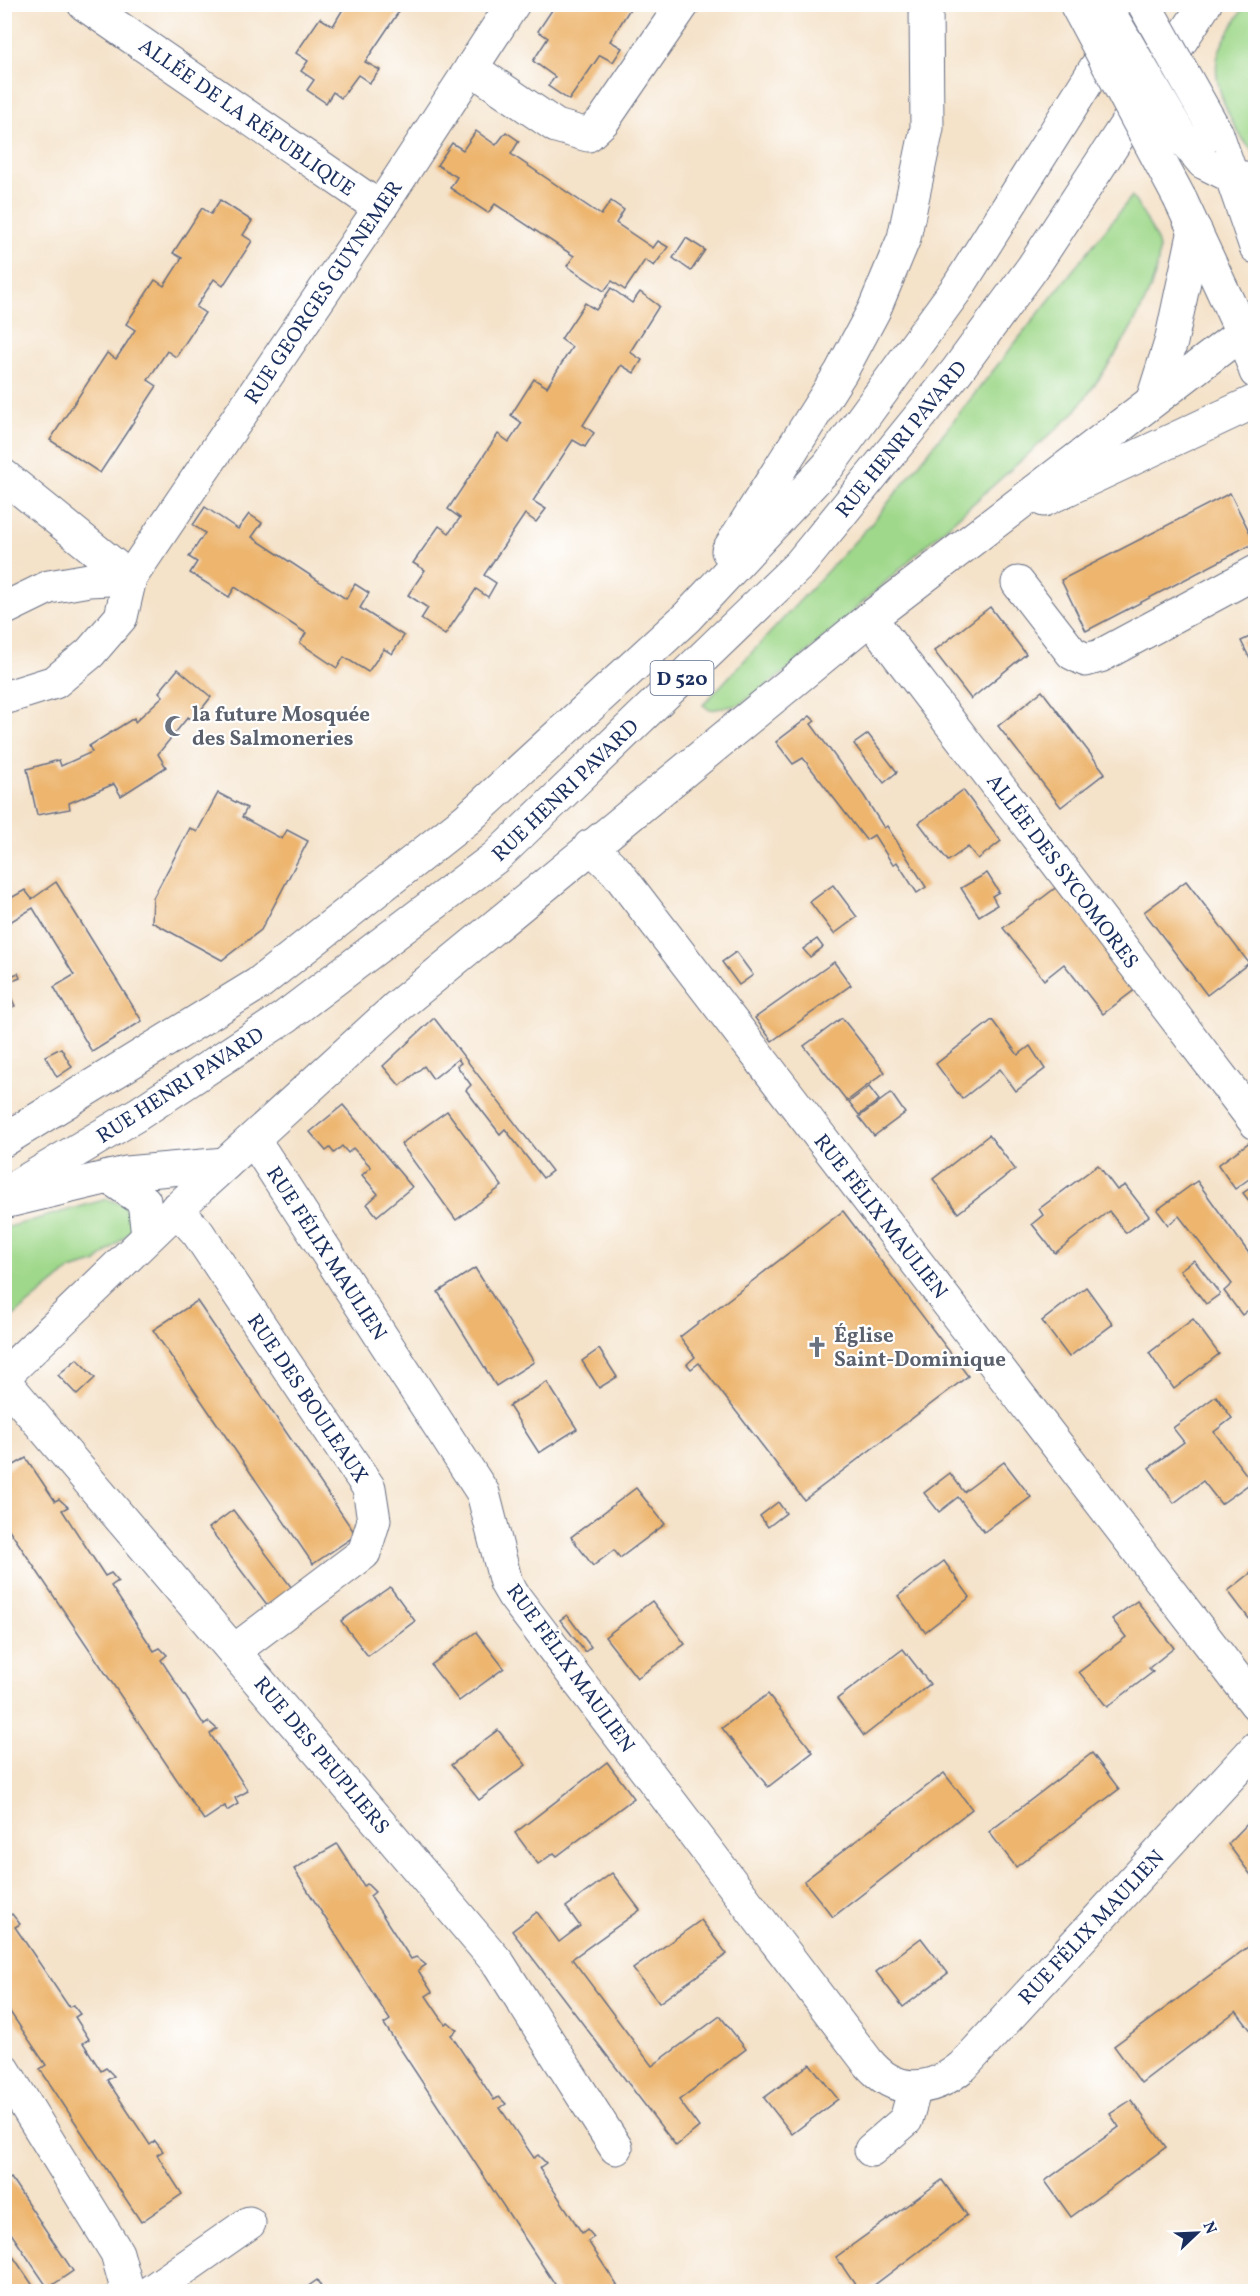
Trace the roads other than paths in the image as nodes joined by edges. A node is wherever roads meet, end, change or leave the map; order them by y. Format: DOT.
graph roads {
  1 [pos="84,4"];
  2 [pos="513,4"];
  3 [pos="683,4"];
  4 [pos="926,4"];
  5 [pos="1076,4"];
  6 [pos="1104,4"];
  7 [pos="1136,4"];
  8 [pos="1144,4"];
  9 [pos="1205,4"];
  10 [pos="471,68"];
  11 [pos="1210,148"];
  12 [pos="1244,178"];
  13 [pos="380,208"];
  14 [pos="1195,230"];
  15 [pos="1256,247"];
  16 [pos="1251,333"];
  17 [pos="1256,372"];
  18 [pos="1153,399"];
  19 [pos="1256,401"];
  20 [pos="4,476"];
  21 [pos="983,529"];
  22 [pos="1256,572"];
  23 [pos="130,578"];
  24 [pos="1018,584"];
  25 [pos="4,609"];
  26 [pos="687,617"];
  27 [pos="870,618"];
  28 [pos="4,698"];
  29 [pos="590,846"];
  30 [pos="1256,1123"];
  31 [pos="4,1140"];
  32 [pos="252,1141"];
  33 [pos="225,1164"];
  34 [pos="109,1177"];
  35 [pos="4,1194"];
  36 [pos="4,1202"];
  37 [pos="176,1209"];
  38 [pos="148,1236"];
  39 [pos="4,1376"];
  40 [pos="4,1381"];
  41 [pos="234,1651"];
  42 [pos="1256,1704"];
  43 [pos="1256,1748"];
  44 [pos="4,2070"];
  45 [pos="915,2088"];
  46 [pos="616,2148"];
  47 [pos="871,2150"];
  48 [pos="249,2223"];
  49 [pos="124,2292"];
  50 [pos="150,2292"];
  1 -- 13 [label="street, ALLÉE DE LA RÉPUBLIQUE"];
  2 -- 10 [label="street, RUE GEORGES GUYNEMER"];
  3 -- 10 [label="street"];
  4 -- 26 [label="street"];
  5 -- 14 [label="street, bridge"];
  6 -- 11 [label="street, bridge"];
  7 -- 26 [label="street, RUE HENRI PAVARD / D 520"];
  8 -- 11 [label="street, bridge"];
  9 -- 35 [label="street, RUE HENRI PAVARD / D 520"];
  10 -- 13 [label="street, RUE GEORGES GUYNEMER"];
  11 -- 12 [label="street"];
  12 -- 15 [label="street"];
  13 -- 23 [label="street, RUE GEORGES GUYNEMER"];
  14 -- 16 [label="street"];
  14 -- 18 [label="street"];
  16 -- 17 [label="street"];
  16 -- 18 [label="street"];
  18 -- 21 [label="street"];
  19 -- 21 [label="street"];
  20 -- 23 [label="street"];
  21 -- 27 [label="street"];
  22 -- 24 [label="street"];
  23 -- 25 [label="street"];
  23 -- 28 [label="street"];
  26 -- 31 [label="street, RUE HENRI PAVARD / D 520"];
  27 -- 29 [label="street"];
  27 -- 30 [label="street, ALLÉE DES SYCOMORES"];
  29 -- 32 [label="street"];
  29 -- 42 [label="street, RUE FÉLIX MAULIEN"];
  32 -- 33 [label="street"];
  32 -- 45 [label="street, RUE FÉLIX MAULIEN"];
  33 -- 34 [label="street"];
  33 -- 37 [label="street"];
  34 -- 36 [label="street"];
  34 -- 38 [label="street"];
  37 -- 38 [label="street"];
  37 -- 41 [label="street, RUE DES BOULEAUX"];
  38 -- 39 [label="street"];
  40 -- 41 [label="street, RUE DES PEUPLIERS"];
  41 -- 46 [label="street, RUE DES PEUPLIERS"];
  43 -- 45 [label="street, RUE FÉLIX MAULIEN"];
  44 -- 49 [label="street"];
  45 -- 47 [label="street"];
  48 -- 50 [label="street"];
}
